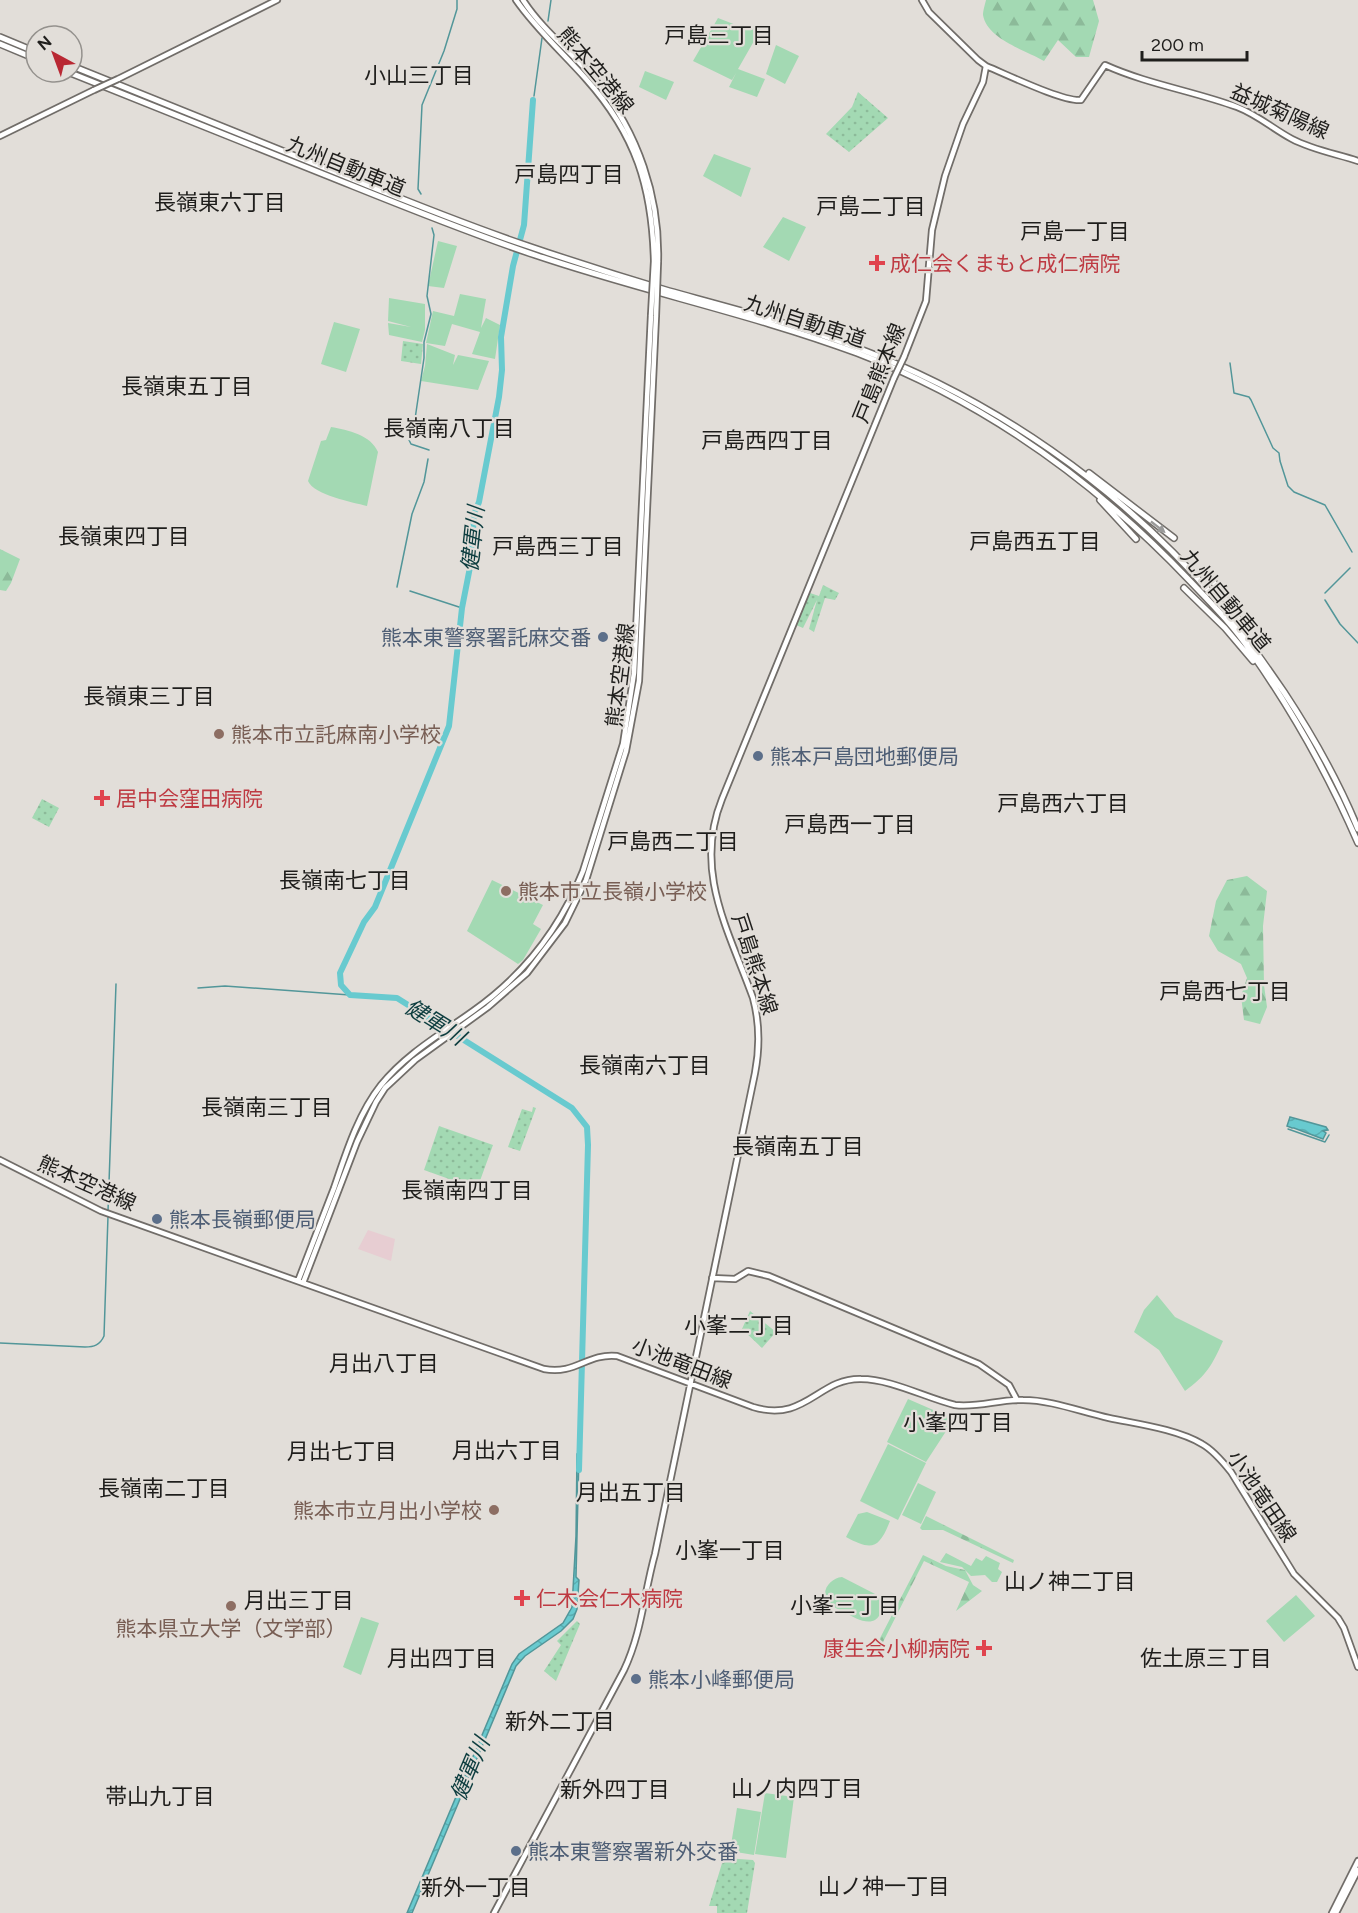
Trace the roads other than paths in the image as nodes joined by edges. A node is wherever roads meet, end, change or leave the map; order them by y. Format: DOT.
graph roads {
  1 [pos="277,0"];
  2 [pos="516,0"];
  3 [pos="523,0"];
  4 [pos="922,0"];
  5 [pos="0,37"];
  6 [pos="0,44"];
  7 [pos="24,47"];
  8 [pos="24,54"];
  9 [pos="986,66"];
  10 [pos="84,71"];
  11 [pos="84,78"];
  12 [pos="0,136"];
  13 [pos="1358,161"];
  14 [pos="510,243"];
  15 [pos="523,248"];
  16 [pos="656,261"];
  17 [pos="1042,443"];
  18 [pos="1087,486"];
  19 [pos="1174,538"];
  20 [pos="1136,539"];
  21 [pos="1208,574"];
  22 [pos="1184,588"];
  23 [pos="1252,645"];
  24 [pos="1286,706"];
  25 [pos="1358,829"];
  26 [pos="1358,843"];
  27 [pos="0,1160"];
  28 [pos="712,1278"];
  29 [pos="301,1282"];
  30 [pos="690,1382"];
  31 [pos="1017,1400"];
  32 [pos="1358,1667"];
  33 [pos="1358,1861"];
  34 [pos="1358,1870"];
  35 [pos="494,1913"];
  36 [pos="1334,1913"];
  1 -- 12 [label="main road, bridge"];
  2 -- 16 [label="main road, 熊本空港線"];
  3 -- 16 [label="main road, 熊本空港線"];
  4 -- 9 [label="main road, 益城菊陽線"];
  5 -- 7 [label="highway"];
  6 -- 8 [label="highway"];
  9 -- 13 [label="main road, 益城菊陽線"];
  9 -- 28 [label="main road, 戸島熊本線, bridge"];
  10 -- 14 [label="highway, 九州自動車道"];
  11 -- 14 [label="highway, 九州自動車道"];
  14 -- 15 [label="highway, 九州自動車道"];
  15 -- 17 [label="highway, 九州自動車道"];
  15 -- 18 [label="highway, 九州自動車道"];
  16 -- 29 [label="main road, 熊本空港線, bridge"];
  17 -- 19 [label="highway, one-way"];
  17 -- 23 [label="highway, 九州自動車道"];
  18 -- 20 [label="highway"];
  18 -- 24 [label="highway, 九州自動車道"];
  21 -- 23 [label="highway"];
  22 -- 24 [label="highway"];
  23 -- 25 [label="highway, 九州自動車道"];
  24 -- 26 [label="highway, 九州自動車道"];
  27 -- 29 [label="main road, 熊本空港線"];
  28 -- 30 [label="main road, 戸島熊本線"];
  28 -- 31 [label="main road"];
  29 -- 30 [label="main road, 小池竜田線"];
  30 -- 31 [label="main road, 小池竜田線"];
  30 -- 35 [label="main road, 戸島熊本線"];
  31 -- 32 [label="main road, 小池竜田線"];
  33 -- 36 [label="main road"];
  34 -- 36 [label="main road"];
}
